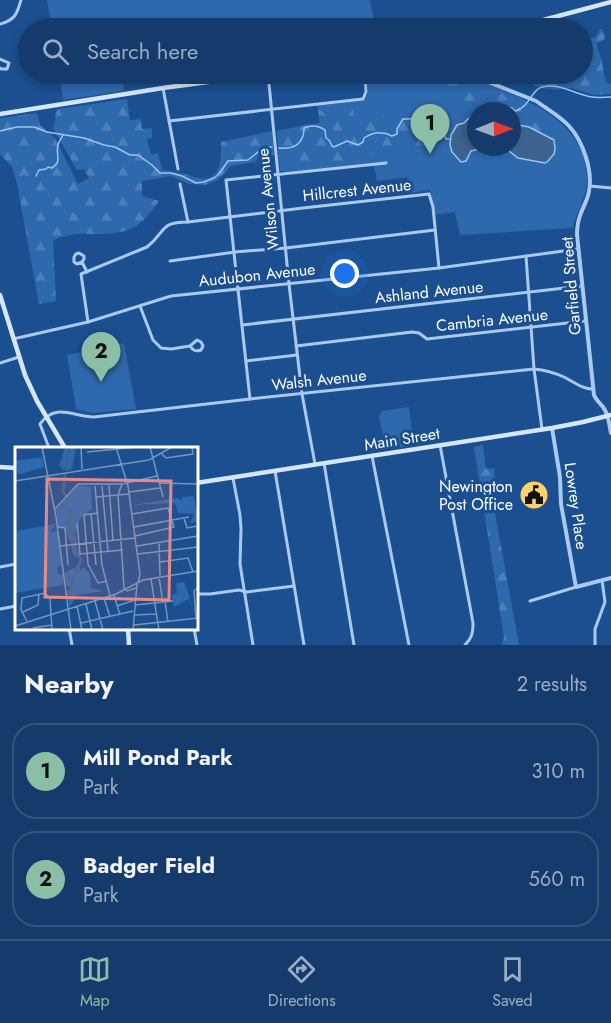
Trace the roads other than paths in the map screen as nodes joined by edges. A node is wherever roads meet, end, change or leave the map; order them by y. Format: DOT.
graph roads {
  1 [pos="21,0"];
  2 [pos="611,2"];
  3 [pos="551,18"];
  4 [pos="0,24"];
  5 [pos="0,59"];
  6 [pos="0,68"];
  7 [pos="193,84"];
  8 [pos="268,84"];
  9 [pos="366,84"];
  10 [pos="493,84"];
  11 [pos="163,88"];
  12 [pos="271,109"];
  13 [pos="0,114"];
  14 [pos="169,121"];
  15 [pos="386,163"];
  16 [pos="178,169"];
  17 [pos="278,174"];
  18 [pos="180,184"];
  19 [pos="590,186"];
  20 [pos="611,188"];
  21 [pos="282,210"];
  22 [pos="230,216"];
  23 [pos="188,222"];
  24 [pos="435,230"];
  25 [pos="286,248"];
  26 [pos="578,249"];
  27 [pos="235,252"];
  28 [pos="526,256"];
  29 [pos="170,261"];
  30 [pos="82,262"];
  31 [pos="439,268"];
  32 [pos="87,272"];
  33 [pos="289,284"];
  34 [pos="582,286"];
  35 [pos="238,288"];
  36 [pos="529,292"];
  37 [pos="0,295"];
  38 [pos="140,306"];
  39 [pos="2,310"];
  40 [pos="293,319"];
  41 [pos="585,321"];
  42 [pos="87,322"];
  43 [pos="242,325"];
  44 [pos="531,328"];
  45 [pos="13,339"];
  46 [pos="190,346"];
  47 [pos="296,346"];
  48 [pos="297,355"];
  49 [pos="19,357"];
  50 [pos="246,362"];
  51 [pos="0,363"];
  52 [pos="534,369"];
  53 [pos="593,389"];
  54 [pos="302,394"];
  55 [pos="250,399"];
  56 [pos="609,416"];
  57 [pos="46,417"];
  58 [pos="552,428"];
  59 [pos="542,429"];
  60 [pos="611,433"];
  61 [pos="440,445"];
  62 [pos="49,447"];
  63 [pos="64,447"];
  64 [pos="372,456"];
  65 [pos="324,463"];
  66 [pos="315,464"];
  67 [pos="0,467"];
  68 [pos="15,468"];
  69 [pos="275,471"];
  70 [pos="233,478"];
  71 [pos="198,483"];
  72 [pos="15,564"];
  73 [pos="0,567"];
  74 [pos="611,578"];
  75 [pos="602,580"];
  76 [pos="294,586"];
  77 [pos="576,587"];
  78 [pos="244,591"];
  79 [pos="198,594"];
  80 [pos="530,601"];
  81 [pos="15,606"];
  82 [pos="0,609"];
  83 [pos="69,630"];
  84 [pos="128,630"];
  85 [pos="194,630"];
  86 [pos="72,645"];
  87 [pos="129,645"];
  88 [pos="197,645"];
  89 [pos="254,645"];
  90 [pos="304,645"];
  91 [pos="354,645"];
  92 [pos="409,645"];
  93 [pos="465,645"];
  94 [pos="595,645"];
  1 -- 4 [label="street"];
  2 -- 3 [label="main road"];
  5 -- 6 [label="street"];
  7 -- 11 [label="main road"];
  8 -- 12 [label="street, Wilson Avenue"];
  9 -- 12 [label="street"];
  10 -- 19 [label="street, Garfield Street"];
  11 -- 13 [label="main road"];
  11 -- 14 [label="street"];
  12 -- 14 [label="street"];
  12 -- 17 [label="street, Wilson Avenue"];
  14 -- 16 [label="street"];
  15 -- 17 [label="street"];
  17 -- 21 [label="street, Wilson Avenue"];
  17 -- 22 [label="street"];
  18 -- 23 [label="street"];
  19 -- 20 [label="street"];
  19 -- 26 [label="street, Garfield Street"];
  21 -- 22 [label="street, Hillcrest Avenue"];
  21 -- 24 [label="street, Hillcrest Avenue"];
  21 -- 25 [label="street, Wilson Avenue"];
  22 -- 23 [label="street, Hillcrest Avenue"];
  22 -- 27 [label="street"];
  23 -- 32 [label="street, Hillcrest Avenue"];
  24 -- 25 [label="street"];
  24 -- 31 [label="street"];
  25 -- 27 [label="street"];
  25 -- 33 [label="street, Wilson Avenue"];
  26 -- 28 [label="street, Audubon Avenue"];
  26 -- 34 [label="street, Garfield Street"];
  27 -- 29 [label="street"];
  27 -- 35 [label="street"];
  28 -- 31 [label="street, Audubon Avenue"];
  28 -- 36 [label="street"];
  30 -- 32 [label="street"];
  31 -- 33 [label="street, Audubon Avenue"];
  32 -- 42 [label="street"];
  33 -- 35 [label="street, Audubon Avenue"];
  33 -- 40 [label="street, Wilson Avenue"];
  34 -- 36 [label="street, Ashland Avenue"];
  34 -- 41 [label="street, Garfield Street"];
  35 -- 38 [label="street, Audubon Avenue"];
  35 -- 43 [label="street"];
  36 -- 40 [label="street, Ashland Avenue"];
  36 -- 44 [label="street"];
  37 -- 39 [label="main road"];
  38 -- 42 [label="street, Audubon Avenue"];
  38 -- 46 [label="street"];
  39 -- 45 [label="main road"];
  40 -- 43 [label="street, Ashland Avenue"];
  40 -- 47 [label="street, Wilson Avenue"];
  41 -- 44 [label="street, Cambria Avenue"];
  41 -- 53 [label="street, Garfield Street"];
  42 -- 45 [label="street, Audubon Avenue"];
  43 -- 50 [label="street"];
  44 -- 47 [label="street, Cambria Avenue"];
  44 -- 52 [label="street"];
  45 -- 49 [label="main road"];
  47 -- 48 [label="street, Wilson Avenue"];
  48 -- 50 [label="street"];
  48 -- 54 [label="street, Wilson Avenue"];
  49 -- 51 [label="street"];
  49 -- 57 [label="main road"];
  50 -- 55 [label="street"];
  52 -- 53 [label="street, Walsh Avenue"];
  52 -- 54 [label="street, Walsh Avenue"];
  52 -- 59 [label="street"];
  53 -- 56 [label="street, Garfield Street"];
  54 -- 55 [label="street, Walsh Avenue"];
  54 -- 66 [label="street, Wilson Avenue"];
  55 -- 57 [label="street, Walsh Avenue"];
  56 -- 58 [label="main road, Main Street"];
  56 -- 60 [label="street, Garfield Street"];
  57 -- 62 [label="street"];
  57 -- 63 [label="main road"];
  58 -- 59 [label="main road, Main Street"];
  58 -- 77 [label="street, Lowrey Place"];
  59 -- 61 [label="main road, Main Street"];
  61 -- 64 [label="main road, Main Street"];
  61 -- 93 [label="street"];
  64 -- 65 [label="main road, Main Street"];
  64 -- 92 [label="street"];
  65 -- 66 [label="main road, Main Street"];
  65 -- 91 [label="street"];
  66 -- 69 [label="main road, Main Street"];
  67 -- 68 [label="main road"];
  69 -- 70 [label="main road, Main Street"];
  69 -- 76 [label="street"];
  70 -- 71 [label="main road, Main Street"];
  70 -- 78 [label="street"];
  72 -- 73 [label="street"];
  74 -- 75 [label="street"];
  75 -- 77 [label="street"];
  75 -- 94 [label="street"];
  76 -- 78 [label="street"];
  76 -- 90 [label="street"];
  77 -- 80 [label="street"];
  78 -- 79 [label="street"];
  78 -- 89 [label="street"];
  81 -- 82 [label="street"];
  83 -- 86 [label="street"];
  84 -- 87 [label="main road"];
  85 -- 88 [label="street"];
}
